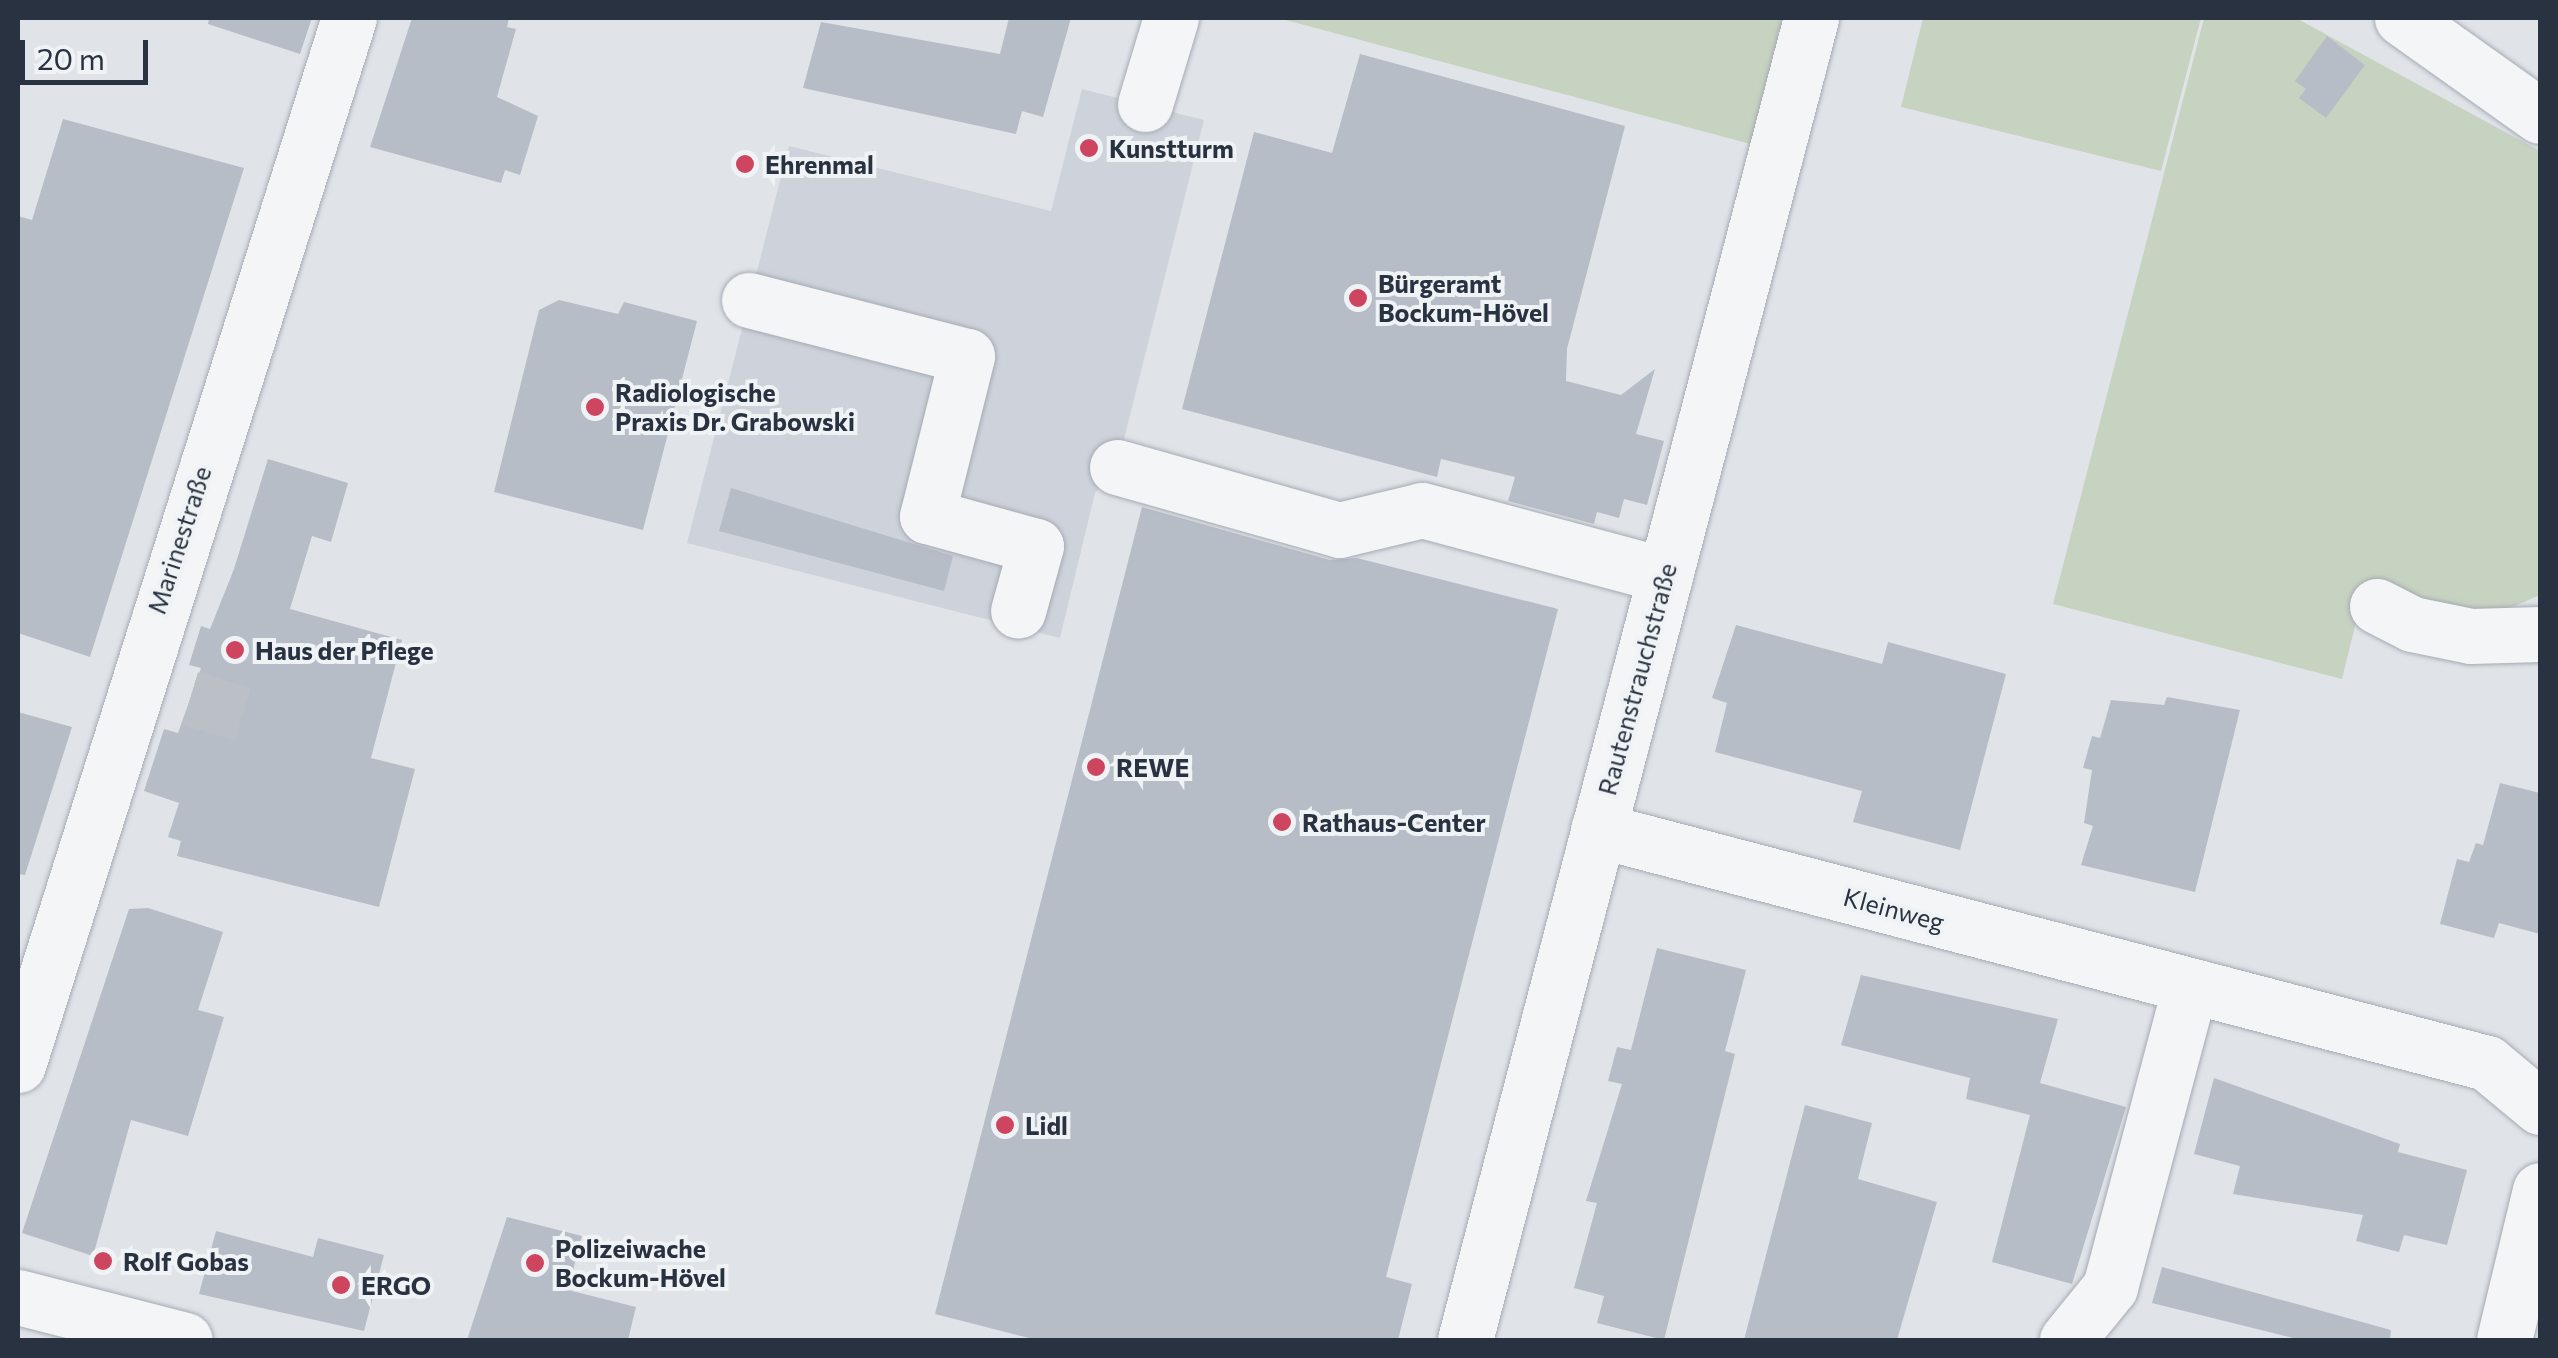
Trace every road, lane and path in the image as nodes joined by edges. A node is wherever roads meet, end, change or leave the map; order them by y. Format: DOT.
graph roads {
  1 [pos="349,18"];
  2 [pos="1171,18"];
  3 [pos="1810,18"];
  4 [pos="2402,18"];
  5 [pos="1145,104"];
  6 [pos="2540,116"];
  7 [pos="749,300"];
  8 [pos="1117,468"];
  9 [pos="1664,576"];
  10 [pos="2377,606"];
  11 [pos="1018,611"];
  12 [pos="2540,634"];
  13 [pos="1598,830"];
  14 [pos="2190,988"];
  15 [pos="18,1065"];
  16 [pos="2540,1107"];
  17 [pos="2540,1190"];
  18 [pos="18,1297"];
  19 [pos="185,1340"];
  20 [pos="1466,1340"];
  21 [pos="2067,1340"];
  22 [pos="2504,1340"];
  1 -- 15 [label="street, Marinestraße"];
  2 -- 5 [label="street"];
  3 -- 9 [label="street, Rautenstrauchstraße"];
  4 -- 6 [label="street"];
  7 -- 11 [label="street"];
  8 -- 9 [label="street"];
  9 -- 13 [label="street, Rautenstrauchstraße"];
  10 -- 12 [label="street"];
  13 -- 14 [label="street, Kleinweg"];
  13 -- 20 [label="street, Rautenstrauchstraße"];
  14 -- 16 [label="street, Kleinweg"];
  14 -- 21 [label="street"];
  17 -- 22 [label="street"];
  18 -- 19 [label="street"];
}
